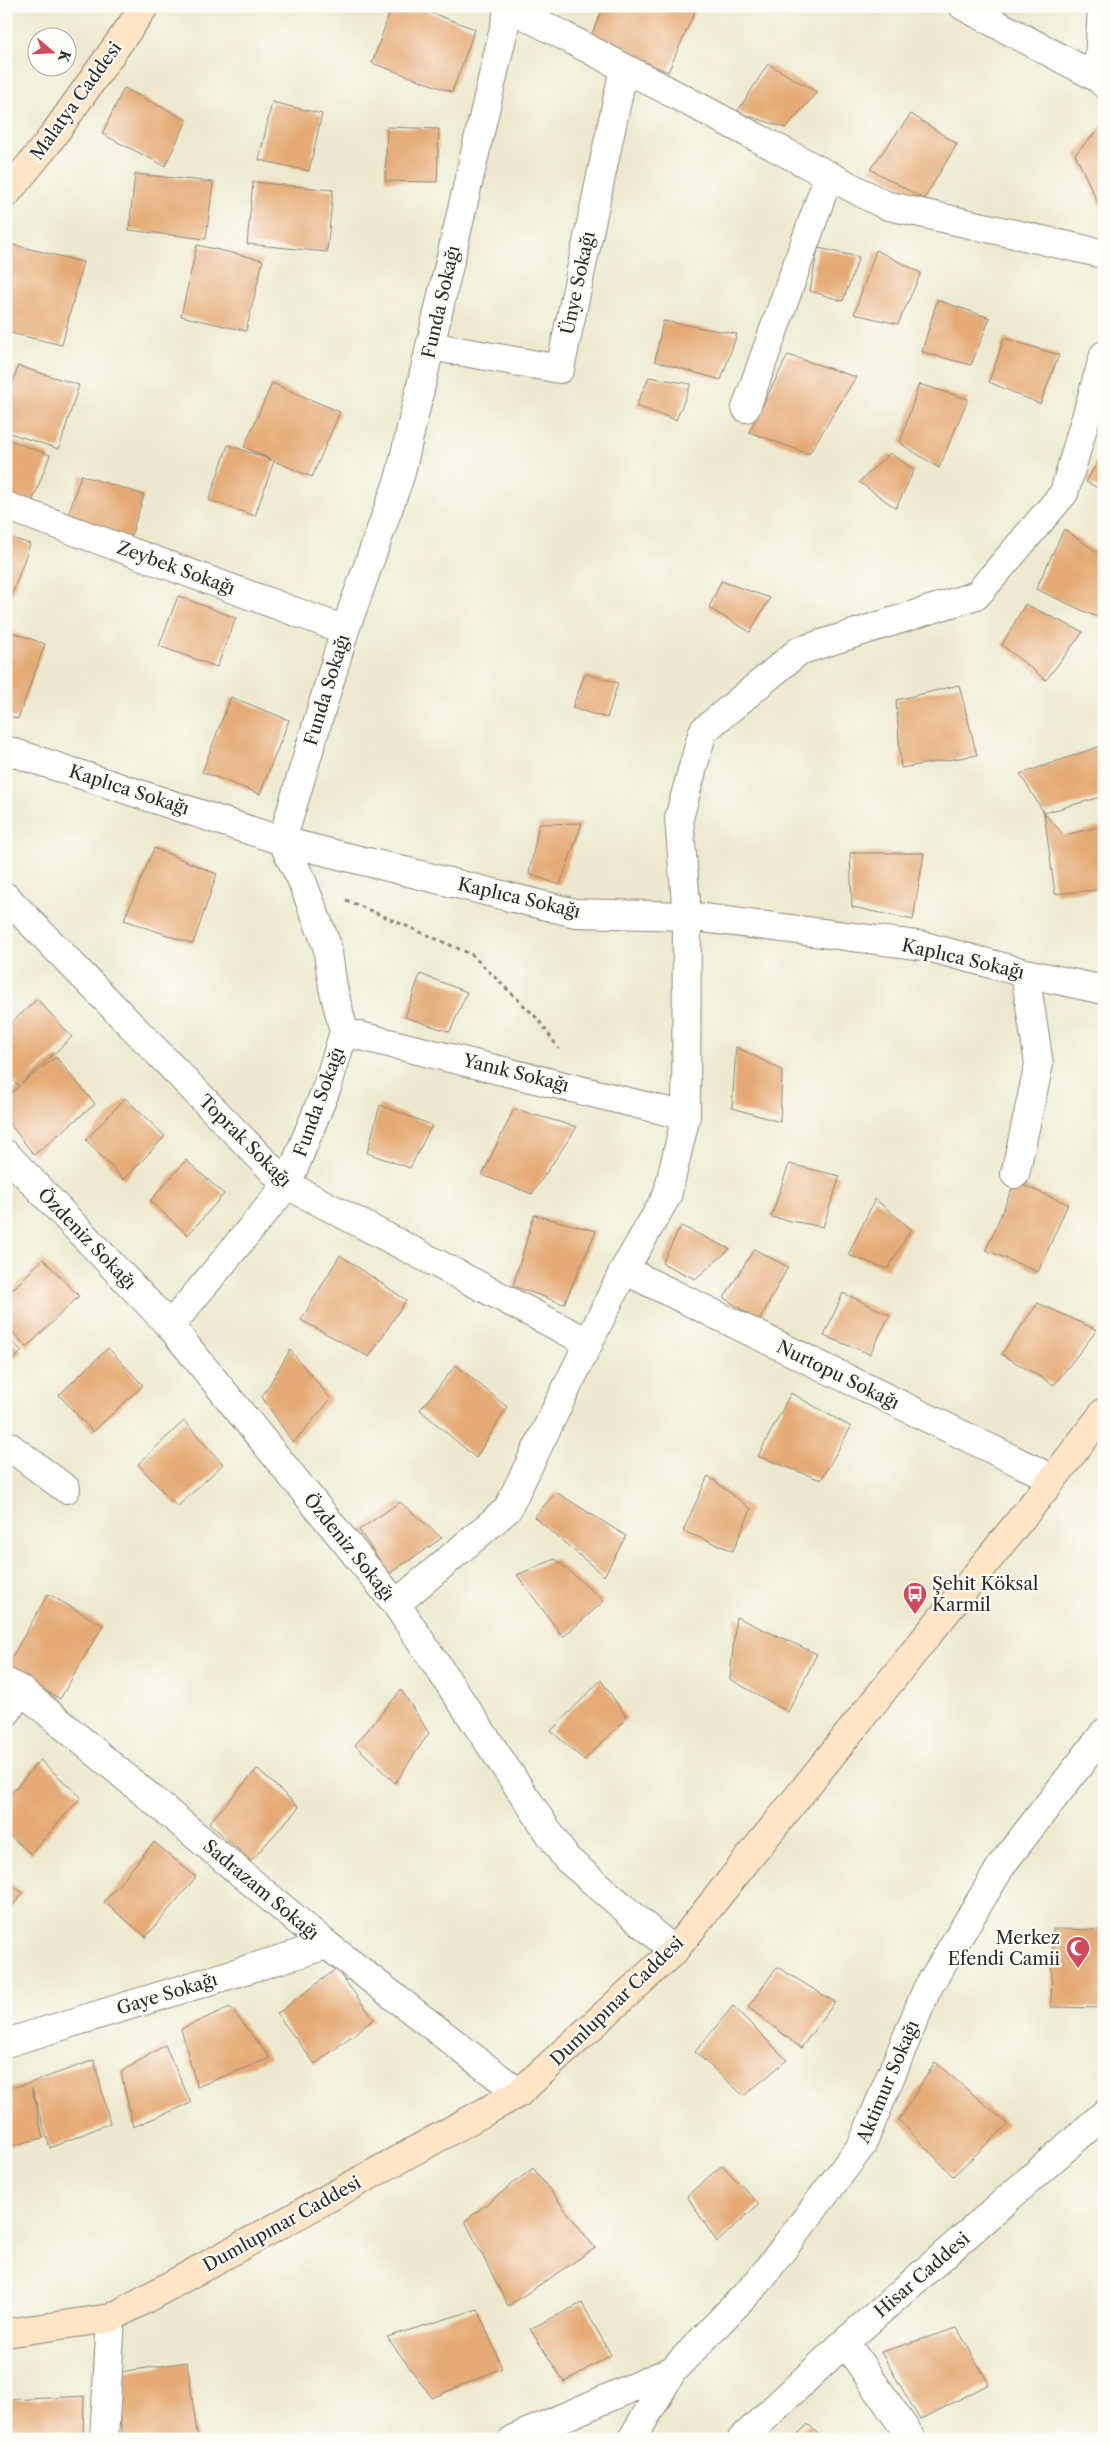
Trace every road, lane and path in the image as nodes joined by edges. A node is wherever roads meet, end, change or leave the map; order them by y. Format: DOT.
graph roads {
  1 [pos="145,6"];
  2 [pos="963,6"];
  3 [pos="1102,6"];
  4 [pos="508,7"];
  5 [pos="624,68"];
  6 [pos="1101,81"];
  7 [pos="829,175"];
  8 [pos="6,194"];
  9 [pos="1104,254"];
  10 [pos="430,346"];
  11 [pos="1104,355"];
  12 [pos="746,408"];
  13 [pos="6,506"];
  14 [pos="345,630"];
  15 [pos="6,750"];
  16 [pos="282,841"];
  17 [pos="302,881"];
  18 [pos="6,898"];
  19 [pos="687,916"];
  20 [pos="1025,973"];
  21 [pos="1104,990"];
  22 [pos="344,1032"];
  23 [pos="588,1090"];
  24 [pos="686,1116"];
  25 [pos="6,1154"];
  26 [pos="1015,1174"];
  27 [pos="287,1185"];
  28 [pos="624,1270"];
  29 [pos="170,1326"];
  30 [pos="589,1342"];
  31 [pos="1104,1412"];
  32 [pos="6,1444"];
  33 [pos="1053,1479"];
  34 [pos="66,1489"];
  35 [pos="396,1604"];
  36 [pos="14,1686"];
  37 [pos="6,1714"];
  38 [pos="1104,1733"];
  39 [pos="327,1945"];
  40 [pos="674,1951"];
  41 [pos="6,2043"];
  42 [pos="519,2093"];
  43 [pos="1101,2120"];
  44 [pos="111,2318"];
  45 [pos="6,2333"];
  46 [pos="845,2342"];
  47 [pos="673,2370"];
  48 [pos="104,2439"];
  49 [pos="513,2439"];
  50 [pos="632,2439"];
  51 [pos="742,2439"];
  52 [pos="912,2439"];
  1 -- 8 [label="main road, Malatya Caddesi"];
  2 -- 6 [label="street"];
  3 -- 6 [label="street"];
  4 -- 5 [label="street"];
  4 -- 10 [label="street, Funda Sokağı"];
  5 -- 7 [label="street"];
  5 -- 10 [label="street, Ünye Sokağı"];
  7 -- 9 [label="street"];
  7 -- 12 [label="street"];
  10 -- 14 [label="street, Funda Sokağı"];
  11 -- 19 [label="street"];
  13 -- 14 [label="street, Zeybek Sokağı"];
  14 -- 16 [label="street, Funda Sokağı"];
  15 -- 16 [label="street, Kaplıca Sokağı"];
  16 -- 17 [label="street, Funda Sokağı"];
  16 -- 19 [label="street, Kaplıca Sokağı"];
  17 -- 22 [label="street, Funda Sokağı"];
  17 -- 23 [label="path"];
  18 -- 27 [label="street, Toprak Sokağı"];
  19 -- 20 [label="street, Kaplıca Sokağı"];
  19 -- 24 [label="street"];
  20 -- 21 [label="street, Kaplıca Sokağı"];
  20 -- 26 [label="street"];
  22 -- 23 [label="street, Yanık Sokağı"];
  22 -- 27 [label="street, Funda Sokağı"];
  23 -- 24 [label="street, Yanık Sokağı"];
  24 -- 28 [label="street"];
  25 -- 29 [label="street, Özdeniz Sokağı"];
  27 -- 29 [label="street, Funda Sokağı"];
  27 -- 30 [label="street, Toprak Sokağı"];
  28 -- 30 [label="street"];
  28 -- 33 [label="street, Nurtopu Sokağı"];
  29 -- 35 [label="street, Özdeniz Sokağı"];
  30 -- 35 [label="street"];
  31 -- 33 [label="main road, Dumlupınar Caddesi"];
  32 -- 34 [label="street"];
  33 -- 40 [label="main road, Dumlupınar Caddesi"];
  35 -- 40 [label="street, Özdeniz Sokağı"];
  36 -- 37 [label="street"];
  36 -- 39 [label="street, Sadrazam Sokağı"];
  38 -- 47 [label="street, Aktimur Sokağı"];
  39 -- 41 [label="street, Gaye Sokağı"];
  39 -- 42 [label="street, Sadrazam Sokağı"];
  40 -- 42 [label="main road, Dumlupınar Caddesi"];
  42 -- 44 [label="main road, Dumlupınar Caddesi"];
  43 -- 46 [label="street, Hisar Caddesi"];
  44 -- 45 [label="main road, Dumlupınar Caddesi"];
  44 -- 48 [label="street"];
  46 -- 51 [label="street, Hisar Caddesi"];
  46 -- 52 [label="street"];
  47 -- 49 [label="street"];
  47 -- 50 [label="street, Aktimur Sokağı"];
}
